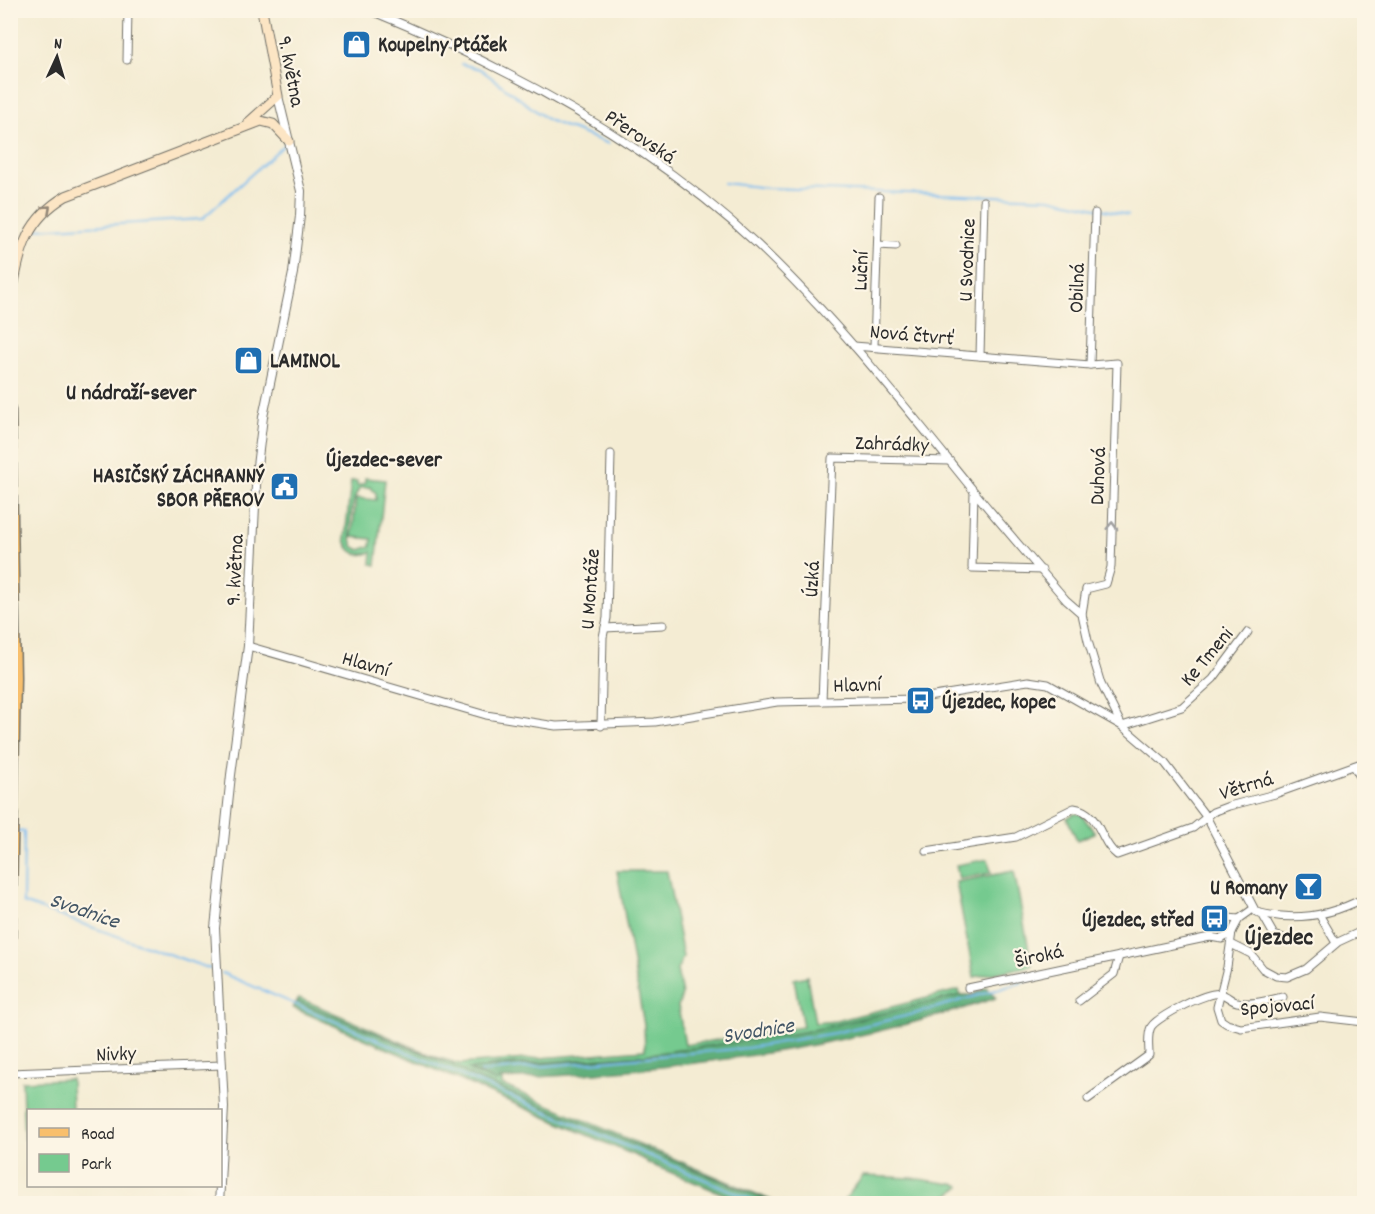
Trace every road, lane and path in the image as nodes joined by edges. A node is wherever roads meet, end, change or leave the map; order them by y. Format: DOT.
graph roads {
  1 [pos="128,10"];
  2 [pos="262,10"];
  3 [pos="369,10"];
  4 [pos="127,60"];
  5 [pos="278,96"];
  6 [pos="233,133"];
  7 [pos="289,141"];
  8 [pos="879,197"];
  9 [pos="984,201"];
  10 [pos="1095,213"];
  11 [pos="878,245"];
  12 [pos="896,246"];
  13 [pos="10,301"];
  14 [pos="854,346"];
  15 [pos="874,346"];
  16 [pos="980,356"];
  17 [pos="1090,365"];
  18 [pos="1118,368"];
  19 [pos="10,410"];
  20 [pos="611,454"];
  21 [pos="832,458"];
  22 [pos="950,461"];
  23 [pos="974,492"];
  24 [pos="1042,570"];
  25 [pos="1082,614"];
  26 [pos="663,625"];
  27 [pos="605,628"];
  28 [pos="1248,633"];
  29 [pos="248,646"];
  30 [pos="822,701"];
  31 [pos="601,726"];
  32 [pos="1122,726"];
  33 [pos="1365,762"];
  34 [pos="1354,766"];
  35 [pos="1365,784"];
  36 [pos="1207,818"];
  37 [pos="926,851"];
  38 [pos="1365,898"];
  39 [pos="1253,909"];
  40 [pos="1262,914"];
  41 [pos="1320,916"];
  42 [pos="1239,919"];
  43 [pos="1365,930"];
  44 [pos="1232,932"];
  45 [pos="1210,937"];
  46 [pos="1284,938"];
  47 [pos="1336,943"];
  48 [pos="1231,944"];
  49 [pos="1119,956"];
  50 [pos="10,962"];
  51 [pos="968,988"];
  52 [pos="1220,993"];
  53 [pos="1283,997"];
  54 [pos="1079,1000"];
  55 [pos="1365,1022"];
  56 [pos="222,1065"];
  57 [pos="10,1073"];
  58 [pos="1088,1100"];
  59 [pos="222,1154"];
  60 [pos="220,1187"];
  61 [pos="219,1203"];
  1 -- 4 [label="street"];
  2 -- 5 [label="main road, 9. května"];
  3 -- 14 [label="street, Přerovská"];
  5 -- 6 [label="main road"];
  5 -- 7 [label="street, 9. května"];
  6 -- 7 [label="main road"];
  13 -- 6 [label="main road, one-way"];
  7 -- 29 [label="street, 9. května"];
  8 -- 11 [label="street, Luční"];
  9 -- 16 [label="street, U Svodnice"];
  10 -- 17 [label="street, Obilná"];
  11 -- 12 [label="street"];
  11 -- 15 [label="street, Luční"];
  14 -- 15 [label="street, Nová čtvrť"];
  14 -- 22 [label="street, Nová čtvrť"];
  15 -- 16 [label="street, Nová čtvrť"];
  16 -- 17 [label="street, Nová čtvrť"];
  17 -- 18 [label="street, Nová čtvrť"];
  25 -- 18 [label="street, Duhová, one-way"];
  19 -- 50 [label="main road"];
  20 -- 27 [label="street, U Montáže"];
  21 -- 22 [label="street, Zahrádky"];
  21 -- 30 [label="street, Úzká"];
  22 -- 23 [label="street, Nová čtvrť"];
  23 -- 24 [label="street, Nová čtvrť"];
  23 -- 24 [label="street"];
  24 -- 25 [label="street, Nová čtvrť"];
  25 -- 32 [label="street, Nová čtvrť"];
  26 -- 27 [label="street"];
  27 -- 31 [label="street, U Montáže"];
  28 -- 32 [label="street, Ke Tmeni"];
  29 -- 31 [label="street, Hlavní"];
  29 -- 56 [label="street, 9. května"];
  30 -- 31 [label="street, Hlavní"];
  30 -- 32 [label="street, Hlavní"];
  32 -- 36 [label="street, Hlavní"];
  33 -- 34 [label="street, Větrná"];
  34 -- 35 [label="street"];
  34 -- 36 [label="street, Větrná"];
  36 -- 37 [label="street, Větrná"];
  36 -- 39 [label="street, Hlavní"];
  38 -- 41 [label="street"];
  39 -- 40 [label="street"];
  39 -- 42 [label="street"];
  40 -- 41 [label="street"];
  40 -- 46 [label="street"];
  41 -- 47 [label="street"];
  42 -- 44 [label="street"];
  42 -- 45 [label="street"];
  43 -- 47 [label="street"];
  44 -- 45 [label="street, Široká"];
  44 -- 48 [label="street, Spojovací"];
  45 -- 49 [label="street, Široká"];
  47 -- 48 [label="street"];
  48 -- 52 [label="street, Spojovací"];
  49 -- 51 [label="street, Široká"];
  49 -- 54 [label="street"];
  52 -- 53 [label="street, Spojovací"];
  52 -- 55 [label="street, Spojovací"];
  52 -- 58 [label="street, Spojovací"];
  56 -- 57 [label="street, Nivky"];
  56 -- 59 [label="street, 9. května"];
  60 -- 61 [label="street, 9. května"];
}
